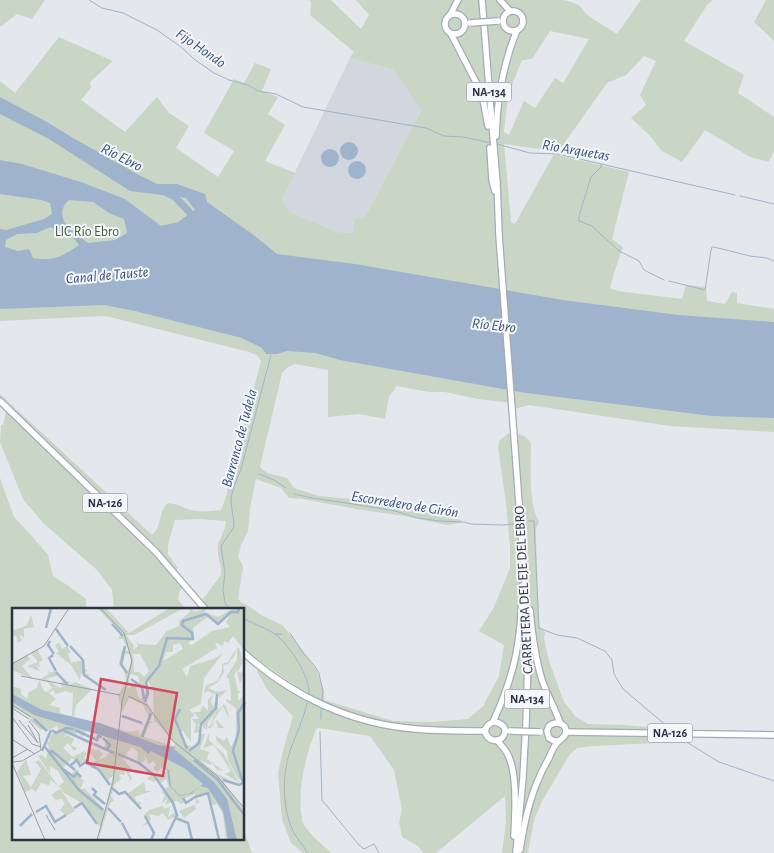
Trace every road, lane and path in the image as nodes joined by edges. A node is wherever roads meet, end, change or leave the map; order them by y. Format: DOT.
graph roads {
  1 [pos="458,0"];
  2 [pos="482,0"];
  3 [pos="500,0"];
  4 [pos="510,11"];
  5 [pos="450,15"];
  6 [pos="500,21"];
  7 [pos="467,23"];
  8 [pos="517,30"];
  9 [pos="451,34"];
  10 [pos="498,183"];
  11 [pos="498,209"];
  12 [pos="0,401"];
  13 [pos="519,511"];
  14 [pos="522,546"];
  15 [pos="204,608"];
  16 [pos="245,654"];
  17 [pos="493,722"];
  18 [pos="560,723"];
  19 [pos="485,731"];
  20 [pos="507,731"];
  21 [pos="544,732"];
  22 [pos="566,732"];
  23 [pos="774,735"];
  24 [pos="497,740"];
  25 [pos="559,741"];
  26 [pos="516,853"];
  1 -- 5 [label="main road"];
  2 -- 10 [label="main road, NA-134"];
  3 -- 4 [label="main road"];
  4 -- 6 [label="main road"];
  4 -- 8 [label="main road"];
  5 -- 7 [label="main road"];
  5 -- 9 [label="main road"];
  6 -- 7 [label="main road, bridge"];
  6 -- 8 [label="main road"];
  7 -- 9 [label="main road"];
  8 -- 10 [label="main road"];
  9 -- 11 [label="main road"];
  10 -- 11 [label="main road, NA-134"];
  11 -- 13 [label="main road, CARRETERA DEL EJE DEL EBRO / NA-134"];
  12 -- 15 [label="main road, NA-126"];
  13 -- 14 [label="main road, CARRETERA DEL EJE DEL EBRO / NA-134"];
  13 -- 18 [label="main road"];
  14 -- 17 [label="main road"];
  14 -- 26 [label="main road, CARRETERA DEL EJE DEL EBRO / NA-134"];
  16 -- 19 [label="main road"];
  17 -- 19 [label="main road"];
  17 -- 20 [label="main road"];
  18 -- 21 [label="main road"];
  18 -- 22 [label="main road"];
  19 -- 24 [label="main road"];
  20 -- 21 [label="main road, bridge"];
  20 -- 24 [label="main road"];
  21 -- 25 [label="main road"];
  22 -- 23 [label="main road, NA-126"];
  22 -- 25 [label="main road"];
  24 -- 26 [label="main road"];
  25 -- 26 [label="main road"];
}
